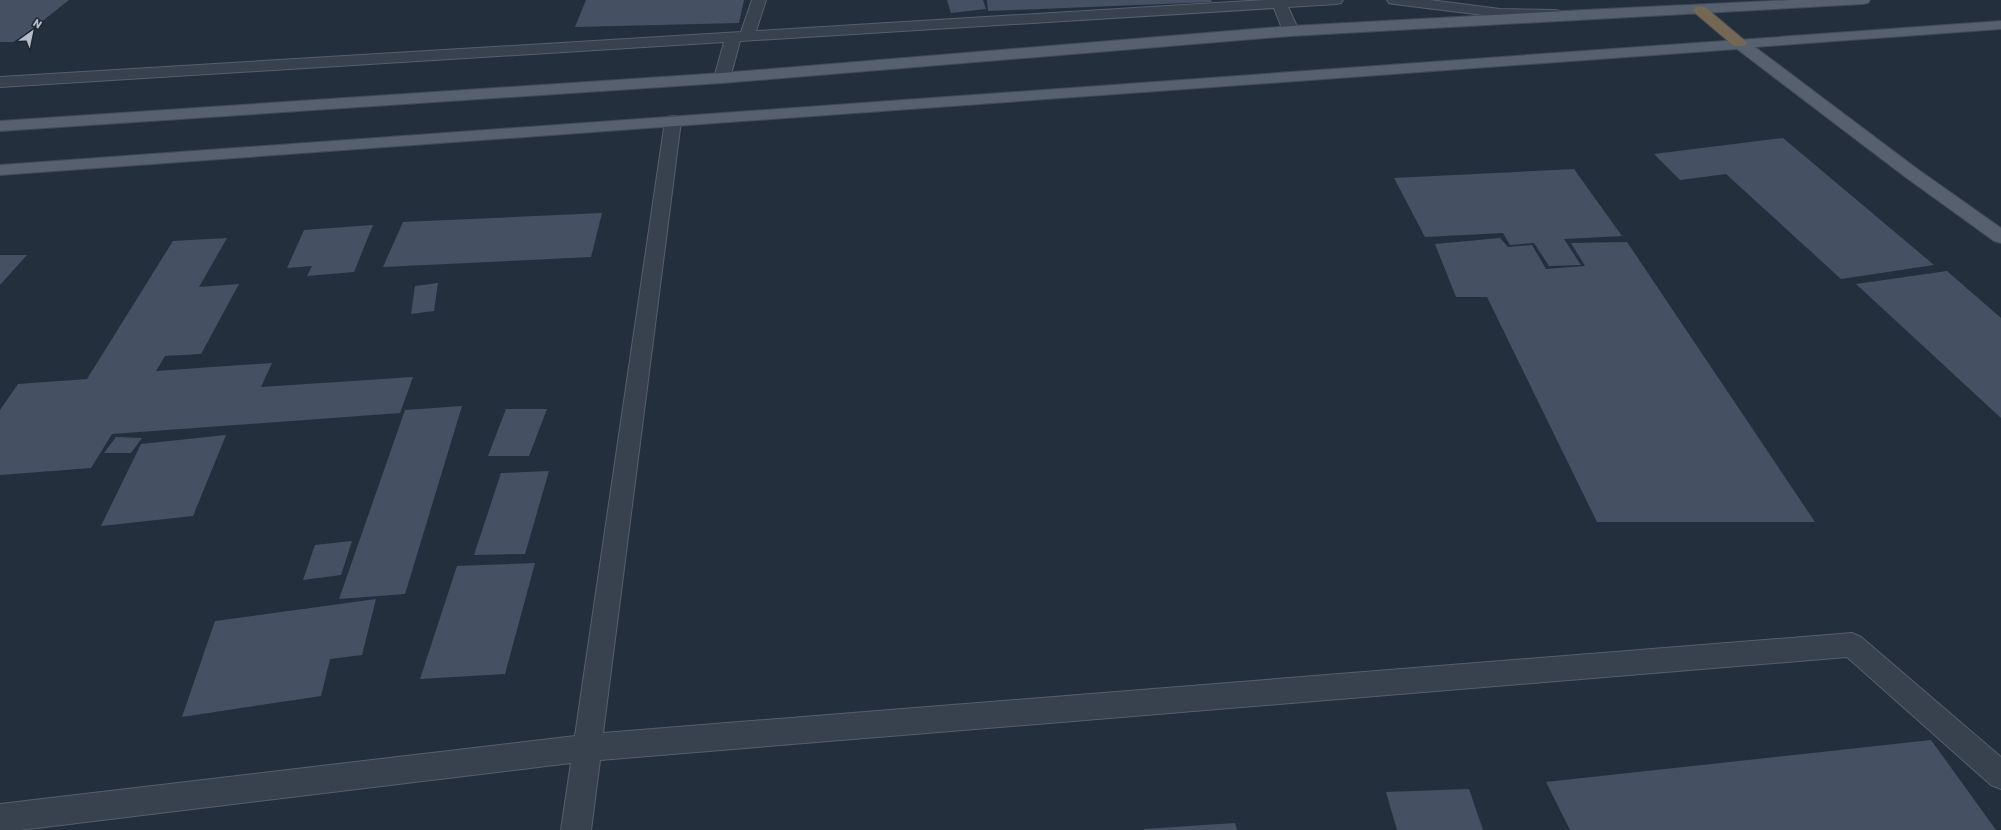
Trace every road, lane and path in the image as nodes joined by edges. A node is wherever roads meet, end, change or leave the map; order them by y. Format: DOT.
graph roads {
  1 [pos="759,0"];
  2 [pos="1336,0"];
  3 [pos="1394,0"];
  4 [pos="1686,0"];
  5 [pos="1863,0"];
  6 [pos="1279,4"];
  7 [pos="1700,10"];
  8 [pos="1584,14"];
  9 [pos="2001,25"];
  10 [pos="1291,30"];
  11 [pos="740,37"];
  12 [pos="1739,43"];
  13 [pos="722,78"];
  14 [pos="0,82"];
  15 [pos="673,121"];
  16 [pos="0,126"];
  17 [pos="0,170"];
  18 [pos="2001,237"];
  19 [pos="587,748"];
  20 [pos="2001,775"];
  21 [pos="0,818"];
  22 [pos="576,830"];
  1 -- 11 [label="street"];
  2 -- 6 [label="street"];
  3 -- 8 [label="street"];
  4 -- 7 [label="main road"];
  5 -- 7 [label="main road"];
  6 -- 10 [label="street"];
  6 -- 11 [label="street"];
  7 -- 8 [label="main road"];
  7 -- 12 [label="highway"];
  8 -- 10 [label="main road"];
  9 -- 12 [label="main road"];
  10 -- 13 [label="main road"];
  11 -- 13 [label="street"];
  11 -- 14 [label="street"];
  12 -- 15 [label="main road"];
  12 -- 18 [label="main road"];
  13 -- 16 [label="main road"];
  15 -- 17 [label="main road"];
  15 -- 19 [label="street"];
  19 -- 20 [label="street"];
  19 -- 21 [label="street"];
  19 -- 22 [label="street"];
}
